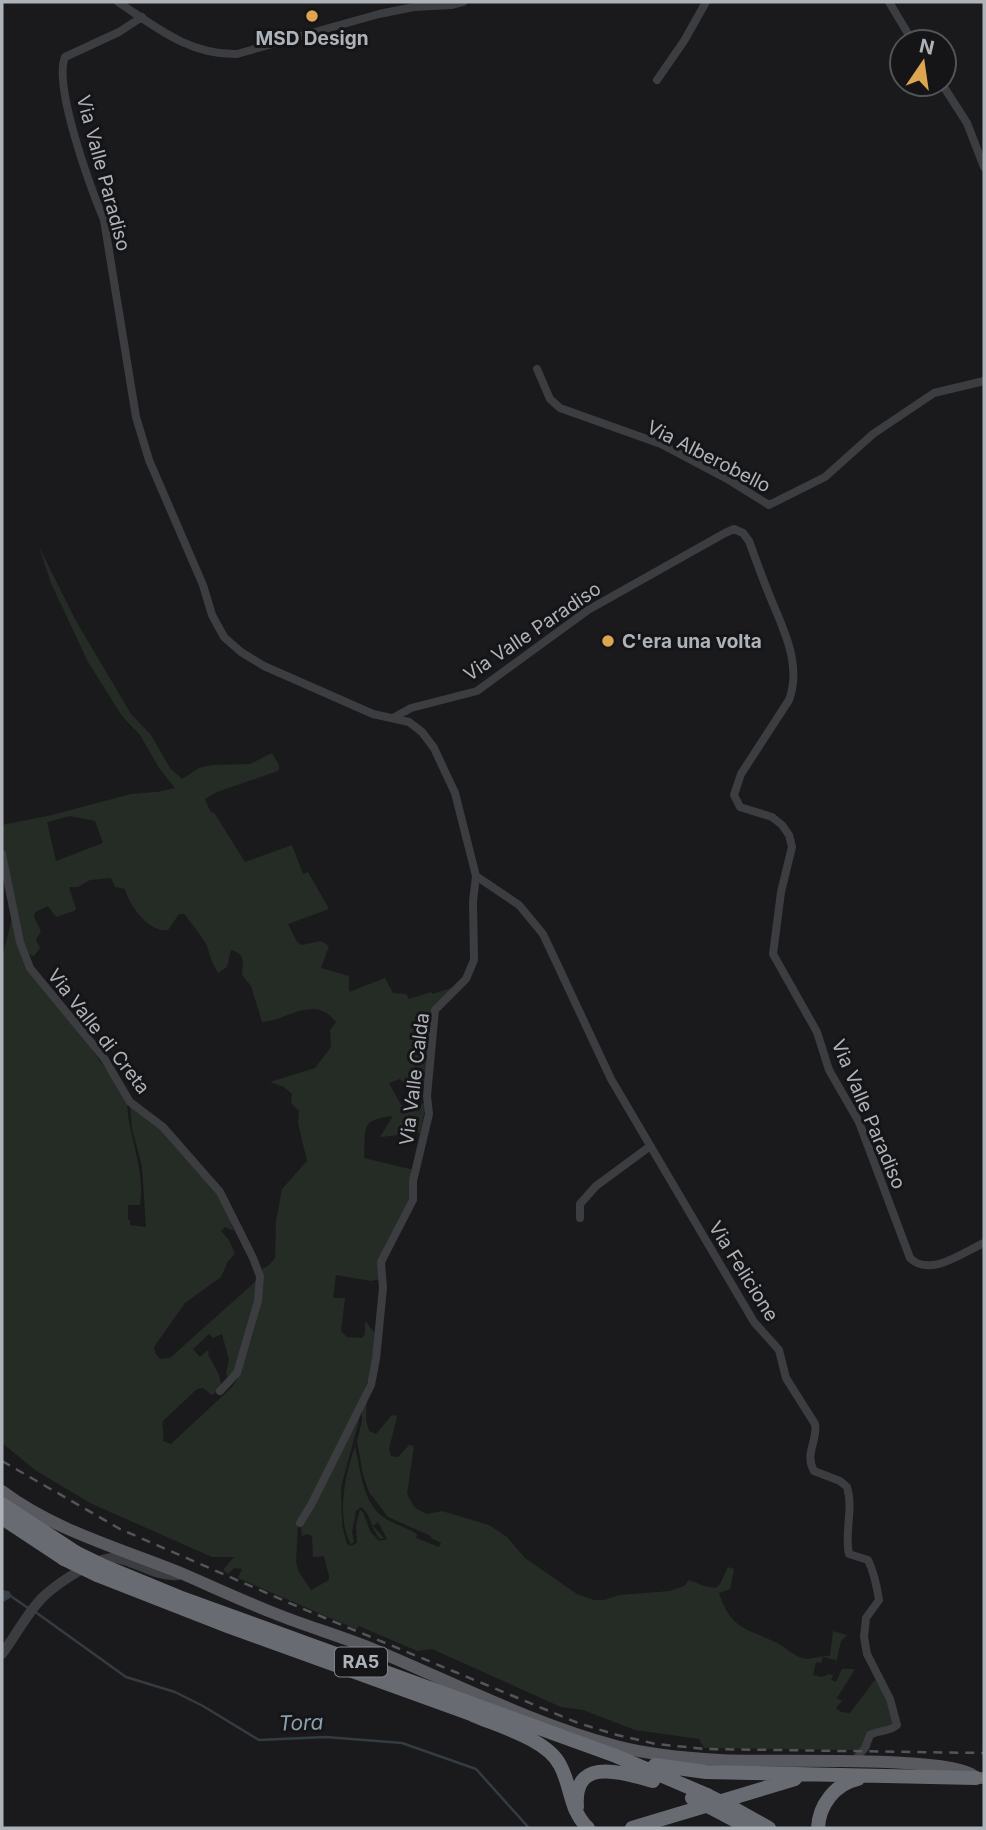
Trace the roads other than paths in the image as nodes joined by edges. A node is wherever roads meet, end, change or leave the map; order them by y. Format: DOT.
graph roads {
  1 [pos="118,2"];
  2 [pos="463,2"];
  3 [pos="706,2"];
  4 [pos="889,2"];
  5 [pos="142,18"];
  6 [pos="905,28"];
  7 [pos="657,80"];
  8 [pos="951,98"];
  9 [pos="984,167"];
  10 [pos="537,369"];
  11 [pos="984,381"];
  12 [pos="393,718"];
  13 [pos="2,854"];
  14 [pos="476,876"];
  15 [pos="649,1147"];
  16 [pos="580,1218"];
  17 [pos="984,1243"];
  18 [pos="220,1391"];
  19 [pos="2,1491"];
  20 [pos="2,1504"];
  21 [pos="2,1518"];
  22 [pos="300,1523"];
  23 [pos="101,1571"];
  24 [pos="184,1575"];
  25 [pos="2,1654"];
  26 [pos="455,1708"];
  27 [pos="616,1756"];
  28 [pos="856,1759"];
  29 [pos="827,1776"];
  30 [pos="867,1777"];
  31 [pos="980,1778"];
  32 [pos="653,1780"];
  33 [pos="699,1797"];
  34 [pos="730,1812"];
  35 [pos="577,1816"];
  36 [pos="588,1828"];
  37 [pos="632,1828"];
  38 [pos="749,1828"];
  39 [pos="769,1828"];
  40 [pos="818,1828"];
  1 -- 5 [label="street"];
  2 -- 5 [label="street"];
  3 -- 7 [label="street"];
  4 -- 6 [label="street"];
  5 -- 12 [label="street, Via Valle Paradiso"];
  8 -- 9 [label="street"];
  10 -- 11 [label="street, Via Alberobello"];
  12 -- 14 [label="street"];
  12 -- 17 [label="street, Via Valle Paradiso"];
  13 -- 18 [label="street, Via Valle di Creta"];
  14 -- 15 [label="street, Via Felicione"];
  14 -- 22 [label="street, Via Valle Calda"];
  15 -- 16 [label="street"];
  15 -- 28 [label="street, Via Felicione"];
  19 -- 24 [label="main road"];
  20 -- 23 [label="highway, RA5, bridge"];
  21 -- 23 [label="highway, RA5, bridge"];
  23 -- 26 [label="highway, RA5"];
  23 -- 27 [label="highway, RA5"];
  24 -- 25 [label="street"];
  24 -- 28 [label="main road"];
  26 -- 32 [label="highway, RA5"];
  26 -- 35 [label="highway"];
  27 -- 29 [label="highway"];
  27 -- 33 [label="highway, RA5"];
  28 -- 31 [label="main road"];
  29 -- 30 [label="highway"];
  29 -- 37 [label="highway"];
  30 -- 31 [label="highway"];
  30 -- 40 [label="highway"];
  32 -- 33 [label="highway, RA5"];
  32 -- 35 [label="highway"];
  33 -- 34 [label="highway, RA5, bridge"];
  34 -- 38 [label="highway, RA5"];
  34 -- 39 [label="highway, RA5"];
  35 -- 36 [label="highway"];
}
